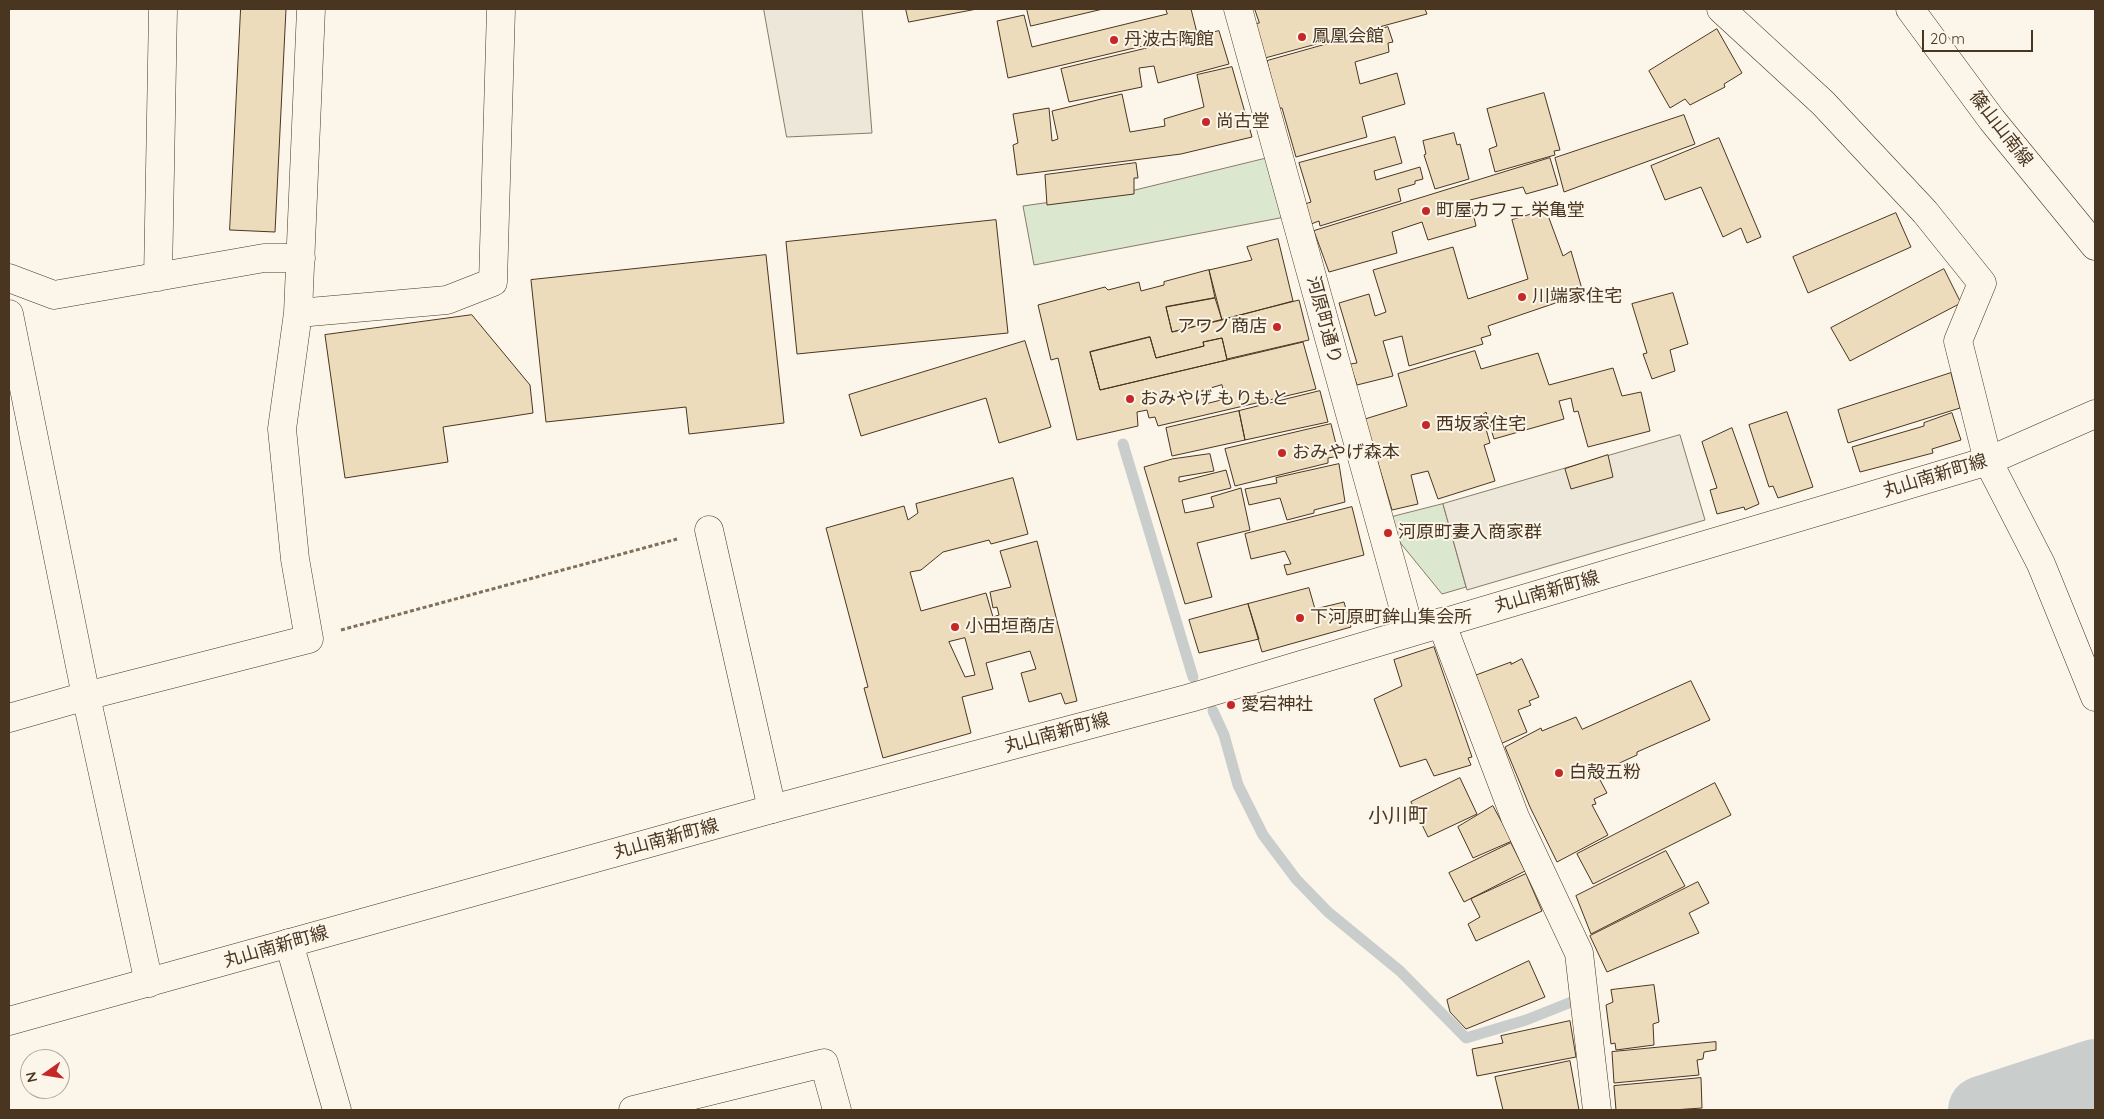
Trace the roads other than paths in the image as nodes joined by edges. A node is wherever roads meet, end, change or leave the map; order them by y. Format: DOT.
graph roads {
  1 [pos="163,9"];
  2 [pos="311,9"];
  3 [pos="501,9"];
  4 [pos="1238,9"];
  5 [pos="1722,9"];
  6 [pos="1910,9"];
  7 [pos="2095,246"];
  8 [pos="301,258"];
  9 [pos="158,276"];
  10 [pos="9,278"];
  11 [pos="298,313"];
  12 [pos="9,314"];
  13 [pos="2095,414"];
  14 [pos="1988,461"];
  15 [pos="709,530"];
  16 [pos="1441,622"];
  17 [pos="1410,631"];
  18 [pos="86,696"];
  19 [pos="2095,697"];
  20 [pos="9,718"];
  21 [pos="772,809"];
  22 [pos="289,943"];
  23 [pos="149,983"];
  24 [pos="9,1021"];
  25 [pos="337,1110"];
  26 [pos="633,1110"];
  27 [pos="837,1110"];
  28 [pos="1597,1110"];
  1 -- 9 [label="street"];
  2 -- 8 [label="street"];
  3 -- 11 [label="street"];
  4 -- 17 [label="street, 河原町通り"];
  5 -- 14 [label="street"];
  6 -- 7 [label="street, 篠山山南線"];
  8 -- 9 [label="street"];
  8 -- 11 [label="street"];
  9 -- 10 [label="street"];
  11 -- 18 [label="street"];
  12 -- 18 [label="street"];
  13 -- 14 [label="street, 丸山南新町線"];
  14 -- 16 [label="street, 丸山南新町線"];
  14 -- 19 [label="street"];
  15 -- 21 [label="street"];
  16 -- 17 [label="street, 丸山南新町線"];
  16 -- 28 [label="street"];
  17 -- 21 [label="street, 丸山南新町線"];
  18 -- 20 [label="street"];
  18 -- 23 [label="street"];
  21 -- 22 [label="street, 丸山南新町線"];
  22 -- 23 [label="street, 丸山南新町線"];
  22 -- 25 [label="street"];
  23 -- 24 [label="street, 丸山南新町線"];
  26 -- 27 [label="street"];
}
